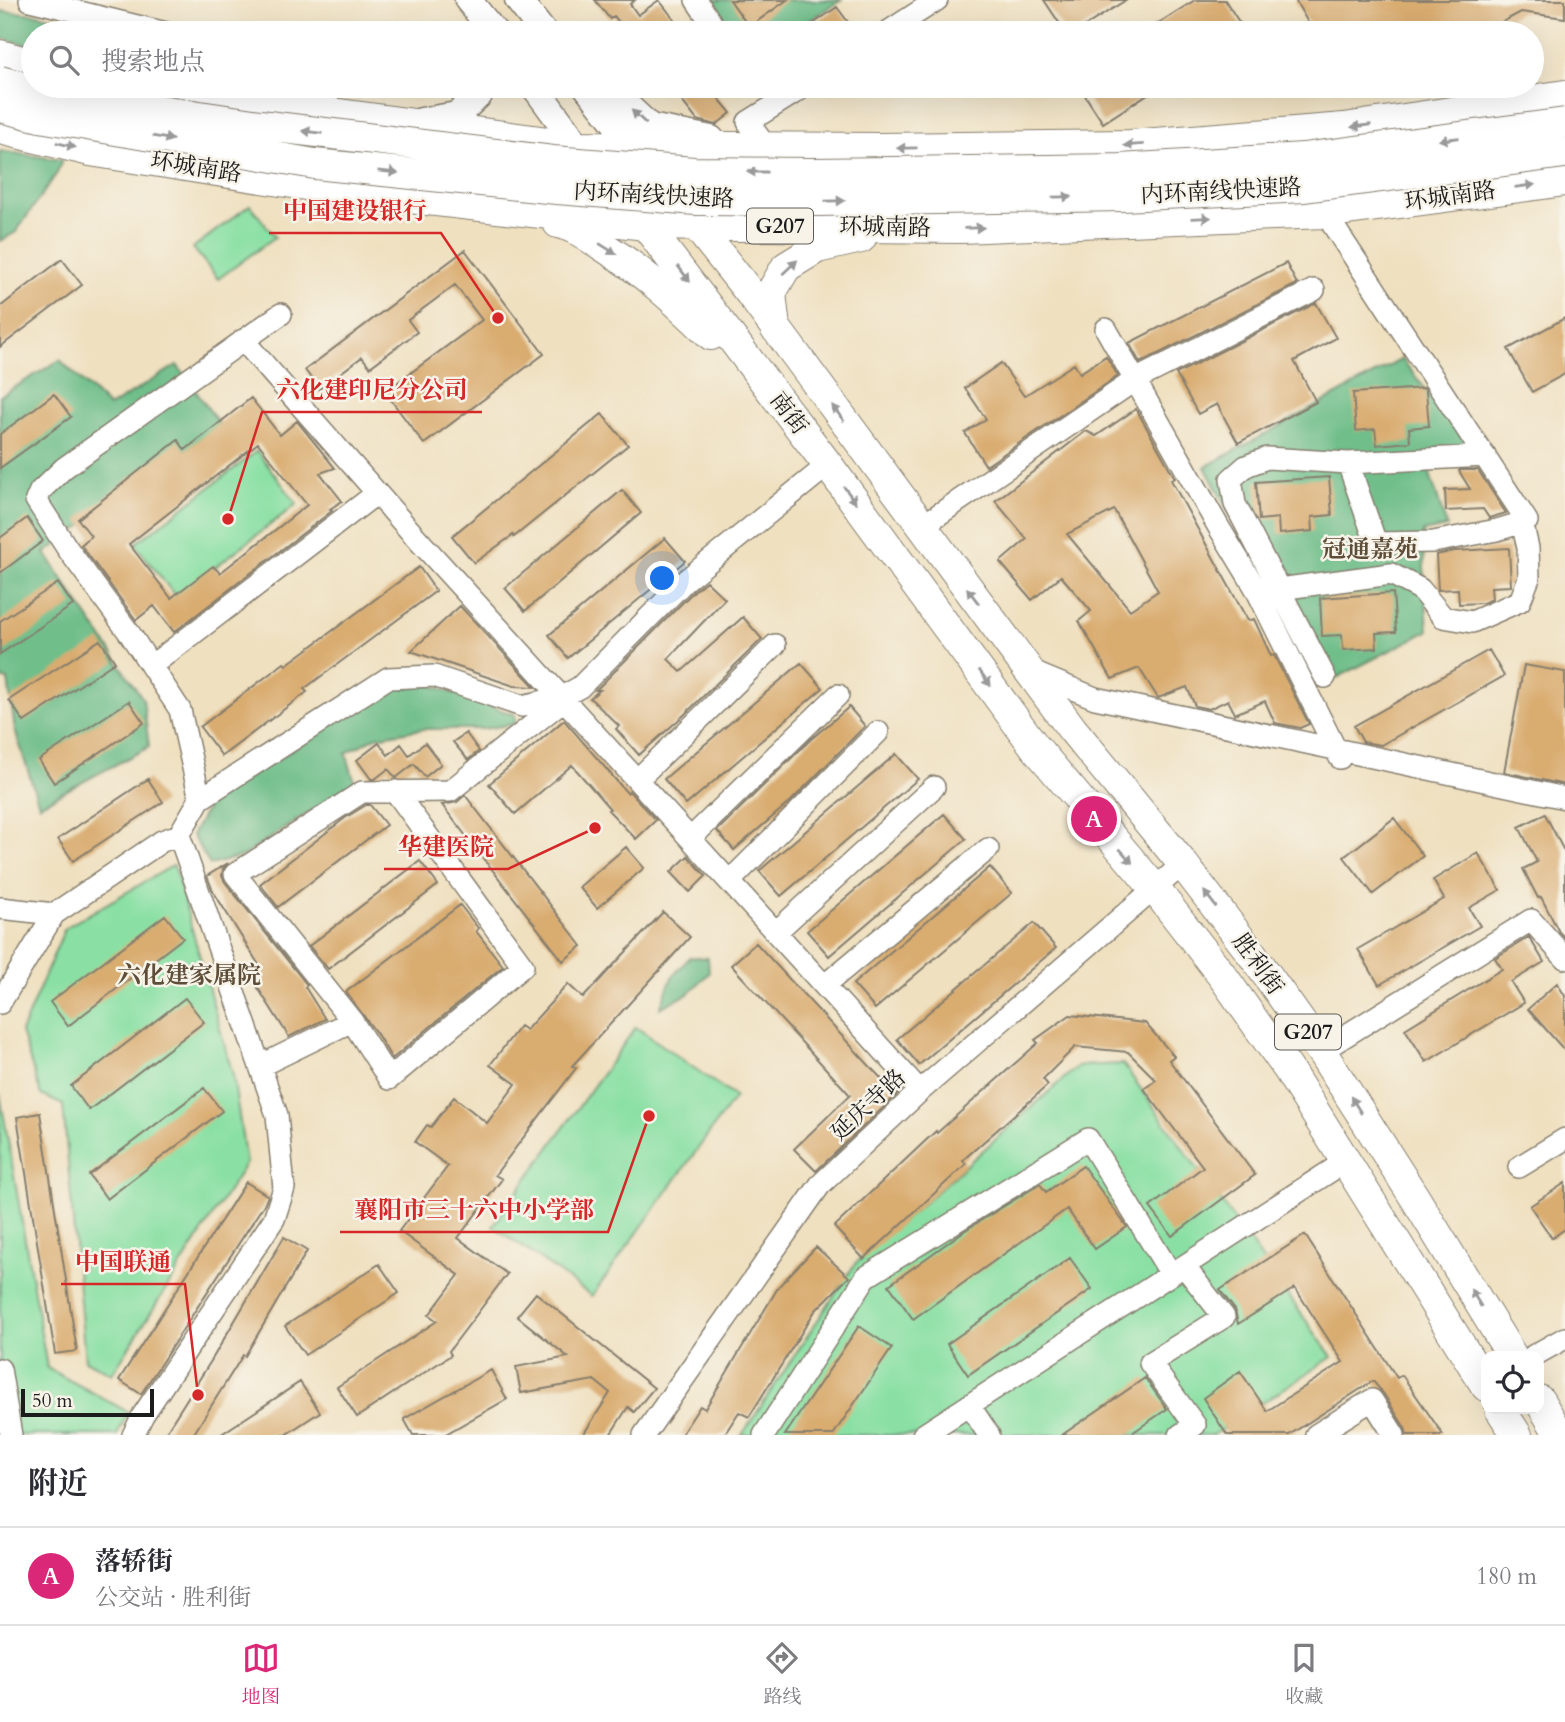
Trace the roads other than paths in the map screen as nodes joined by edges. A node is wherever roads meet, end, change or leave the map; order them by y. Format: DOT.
graph roads {
  1 [pos="30,0"];
  2 [pos="696,0"];
  3 [pos="937,0"];
  4 [pos="469,1"];
  5 [pos="117,21"];
  6 [pos="474,21"];
  7 [pos="485,21"];
  8 [pos="710,21"];
  9 [pos="905,21"];
  10 [pos="0,55"];
  11 [pos="21,61"];
  12 [pos="0,81"];
  13 [pos="21,86"];
  14 [pos="1557,97"];
  15 [pos="79,98"];
  16 [pos="219,98"];
  17 [pos="315,98"];
  18 [pos="475,98"];
  19 [pos="543,98"];
  20 [pos="596,98"];
  21 [pos="619,98"];
  22 [pos="786,98"];
  23 [pos="0,107"];
  24 [pos="340,114"];
  25 [pos="408,123"];
  26 [pos="1565,123"];
  27 [pos="0,129"];
  28 [pos="578,146"];
  29 [pos="634,146"];
  30 [pos="758,147"];
  31 [pos="1565,153"];
  32 [pos="1565,181"];
  33 [pos="451,202"];
  34 [pos="1325,213"];
  35 [pos="646,225"];
  36 [pos="696,225"];
  37 [pos="901,228"];
  38 [pos="1314,290"];
  39 [pos="281,314"];
  40 [pos="775,328"];
  41 [pos="1106,329"];
  42 [pos="243,340"];
  43 [pos="1135,380"];
  44 [pos="789,412"];
  45 [pos="1485,456"];
  46 [pos="1348,463"];
  47 [pos="828,465"];
  48 [pos="377,493"];
  49 [pos="1522,522"];
  50 [pos="922,526"];
  51 [pos="1279,589"];
  52 [pos="775,645"];
  53 [pos="151,666"];
  54 [pos="1028,670"];
  55 [pos="1325,677"];
  56 [pos="569,694"];
  57 [pos="838,695"];
  58 [pos="1072,729"];
  59 [pos="878,732"];
  60 [pos="1340,758"];
  61 [pos="638,780"];
  62 [pos="934,787"];
  63 [pos="395,791"];
  64 [pos="200,799"];
  65 [pos="1565,799"];
  66 [pos="179,835"];
  67 [pos="691,838"];
  68 [pos="988,849"];
  69 [pos="1183,864"];
  70 [pos="730,881"];
  71 [pos="1155,889"];
  72 [pos="0,908"];
  73 [pos="54,915"];
  74 [pos="776,932"];
  75 [pos="1565,958"];
  76 [pos="825,985"];
  77 [pos="0,1003"];
  78 [pos="352,1021"];
  79 [pos="1321,1051"];
  80 [pos="260,1066"];
  81 [pos="920,1091"];
  82 [pos="1565,1139"];
  83 [pos="1346,1161"];
  84 [pos="1519,1167"];
  85 [pos="1177,1270"];
  86 [pos="1565,1338"];
  87 [pos="1509,1351"];
  88 [pos="1543,1351"];
  89 [pos="0,1369"];
  90 [pos="1481,1378"];
  91 [pos="969,1405"];
  92 [pos="1544,1408"];
  93 [pos="1503,1414"];
  94 [pos="11,1435"];
  95 [pos="133,1435"];
  96 [pos="643,1435"];
  97 [pos="764,1435"];
  98 [pos="923,1435"];
  99 [pos="989,1435"];
  100 [pos="1180,1435"];
  101 [pos="1316,1435"];
  102 [pos="1394,1435"];
  103 [pos="1517,1435"];
  104 [pos="1560,1435"];
  1 -- 5 [label="street"];
  2 -- 8 [label="street"];
  3 -- 9 [label="street"];
  4 -- 6 [label="main road"];
  4 -- 7 [label="main road"];
  10 -- 11 [label="highway"];
  13 -- 12 [label="highway, 内环南线快速路, one-way, bridge"];
  14 -- 30 [label="highway, one-way"];
  26 -- 15 [label="highway, 内环南线快速路, one-way, bridge"];
  16 -- 24 [label="highway"];
  17 -- 24 [label="street"];
  18 -- 25 [label="main road"];
  19 -- 28 [label="main road, 南街"];
  20 -- 29 [label="main road, 南街"];
  30 -- 21 [label="main road, one-way"];
  22 -- 30 [label="street"];
  23 -- 31 [label="highway, 内环南线快速路 / G207, one-way, bridge"];
  24 -- 25 [label="highway"];
  25 -- 28 [label="highway"];
  27 -- 33 [label="highway, 环城南路 / G207, one-way"];
  28 -- 29 [label="highway"];
  28 -- 35 [label="highway, 南街"];
  29 -- 30 [label="highway"];
  29 -- 36 [label="highway, 南街 / G207"];
  34 -- 32 [label="highway, 环城南路 / G207, one-way"];
  33 -- 35 [label="highway, 环城南路 / G207"];
  33 -- 44 [label="highway, one-way"];
  37 -- 34 [label="highway, 环城南路 / G207, one-way"];
  34 -- 45 [label="street"];
  35 -- 36 [label="highway, 环城南路 / G207"];
  35 -- 44 [label="highway, 南街, one-way"];
  36 -- 37 [label="highway, 环城南路 / G207"];
  36 -- 40 [label="highway, 南街 / G207"];
  40 -- 37 [label="highway, one-way"];
  38 -- 43 [label="street"];
  39 -- 42 [label="street"];
  50 -- 40 [label="highway, 南街 / G207, one-way"];
  41 -- 43 [label="street"];
  42 -- 48 [label="street"];
  42 -- 53 [label="street"];
  43 -- 50 [label="street"];
  43 -- 60 [label="street"];
  44 -- 47 [label="highway, 南街"];
  45 -- 46 [label="street"];
  45 -- 49 [label="street"];
  46 -- 49 [label="street"];
  46 -- 51 [label="street"];
  47 -- 56 [label="street"];
  47 -- 71 [label="highway, 南街, one-way"];
  48 -- 53 [label="street"];
  48 -- 56 [label="street"];
  49 -- 51 [label="street"];
  54 -- 50 [label="highway, 南街 / G207, one-way"];
  51 -- 55 [label="street"];
  52 -- 61 [label="street"];
  53 -- 64 [label="street"];
  54 -- 58 [label="highway, 南街 / G207"];
  54 -- 60 [label="street"];
  56 -- 61 [label="street"];
  56 -- 63 [label="street"];
  56 -- 64 [label="street"];
  57 -- 67 [label="street"];
  58 -- 69 [label="highway, 胜利街 / G207"];
  59 -- 70 [label="street"];
  60 -- 65 [label="street"];
  61 -- 67 [label="street"];
  62 -- 74 [label="street"];
  63 -- 78 [label="street"];
  63 -- 78 [label="street"];
  64 -- 66 [label="street"];
  66 -- 73 [label="street"];
  66 -- 80 [label="street"];
  67 -- 70 [label="street"];
  68 -- 76 [label="street"];
  69 -- 71 [label="street, 延庆寺路"];
  79 -- 69 [label="highway, 胜利街 / G207, one-way"];
  70 -- 74 [label="street"];
  71 -- 81 [label="street, 延庆寺路"];
  71 -- 83 [label="highway, 南街"];
  72 -- 73 [label="street"];
  73 -- 77 [label="street"];
  74 -- 76 [label="street"];
  75 -- 79 [label="street"];
  76 -- 81 [label="street"];
  78 -- 80 [label="street"];
  87 -- 79 [label="highway, 胜利街 / G207, one-way"];
  80 -- 95 [label="street"];
  81 -- 96 [label="street, 延庆寺路"];
  82 -- 84 [label="street"];
  83 -- 85 [label="street"];
  83 -- 90 [label="highway, 南街"];
  85 -- 91 [label="street"];
  85 -- 97 [label="street"];
  85 -- 100 [label="street"];
  86 -- 88 [label="street"];
  89 -- 94 [label="street"];
  91 -- 98 [label="street"];
  91 -- 99 [label="street"];
  92 -- 104 [label="highway"];
  93 -- 103 [label="highway"];
  101 -- 102 [label="street"];
}
